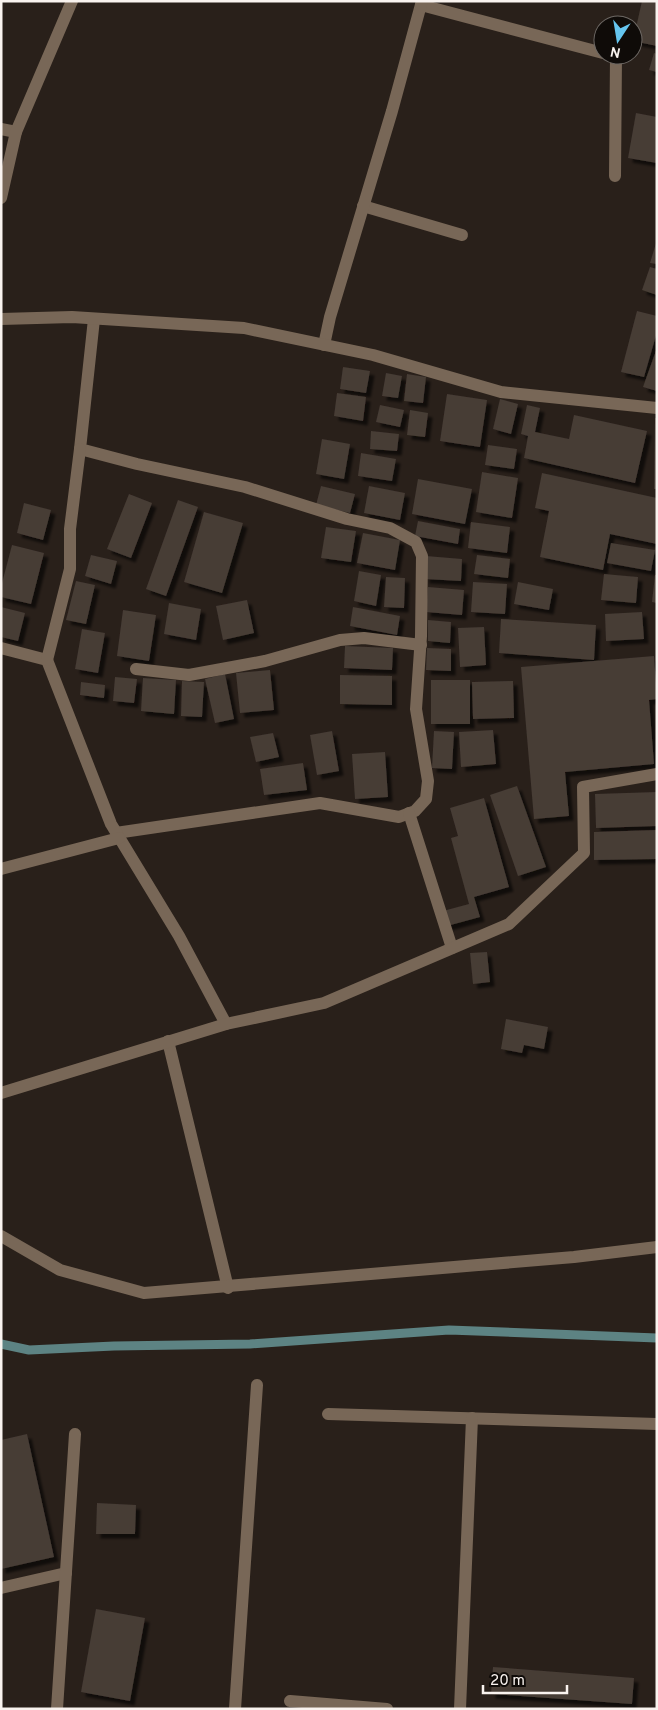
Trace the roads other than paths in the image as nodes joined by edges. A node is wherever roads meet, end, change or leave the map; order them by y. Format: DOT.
graph roads {
  1 [pos="72,1"];
  2 [pos="421,3"];
  3 [pos="593,50"];
  4 [pos="616,65"];
  5 [pos="1,129"];
  6 [pos="16,132"];
  7 [pos="615,176"];
  8 [pos="1,198"];
  9 [pos="363,206"];
  10 [pos="462,235"];
  11 [pos="1,319"];
  12 [pos="94,319"];
  13 [pos="324,345"];
  14 [pos="657,408"];
  15 [pos="80,449"];
  16 [pos="420,646"];
  17 [pos="1,648"];
  18 [pos="47,660"];
  19 [pos="136,669"];
  20 [pos="657,774"];
  21 [pos="409,813"];
  22 [pos="118,835"];
  23 [pos="1,868"];
  24 [pos="452,948"];
  25 [pos="226,1024"];
  26 [pos="168,1041"];
  27 [pos="1,1093"];
  28 [pos="1,1236"];
  29 [pos="657,1247"];
  30 [pos="228,1288"];
  31 [pos="257,1385"];
  32 [pos="328,1414"];
  33 [pos="472,1418"];
  34 [pos="657,1424"];
  35 [pos="75,1434"];
  36 [pos="66,1573"];
  37 [pos="1,1588"];
  38 [pos="290,1701"];
  39 [pos="57,1709"];
  40 [pos="235,1709"];
  41 [pos="387,1709"];
  42 [pos="460,1709"];
  1 -- 6 [label="street"];
  2 -- 3 [label="street"];
  2 -- 9 [label="street"];
  4 -- 7 [label="street"];
  5 -- 6 [label="street"];
  6 -- 8 [label="street"];
  9 -- 10 [label="street"];
  9 -- 13 [label="street"];
  11 -- 12 [label="street"];
  12 -- 13 [label="street"];
  12 -- 15 [label="street"];
  13 -- 14 [label="street"];
  15 -- 16 [label="street"];
  15 -- 18 [label="street"];
  16 -- 19 [label="street"];
  16 -- 21 [label="street"];
  17 -- 18 [label="street"];
  18 -- 22 [label="street"];
  20 -- 24 [label="street"];
  21 -- 22 [label="street"];
  21 -- 24 [label="street"];
  22 -- 23 [label="street"];
  22 -- 25 [label="street"];
  24 -- 25 [label="street"];
  25 -- 26 [label="street"];
  26 -- 27 [label="street"];
  26 -- 30 [label="street"];
  28 -- 30 [label="street"];
  29 -- 30 [label="street"];
  31 -- 40 [label="street"];
  32 -- 33 [label="street"];
  33 -- 34 [label="street"];
  33 -- 42 [label="street"];
  35 -- 36 [label="street"];
  36 -- 37 [label="street"];
  36 -- 39 [label="street"];
  38 -- 41 [label="street"];
}
